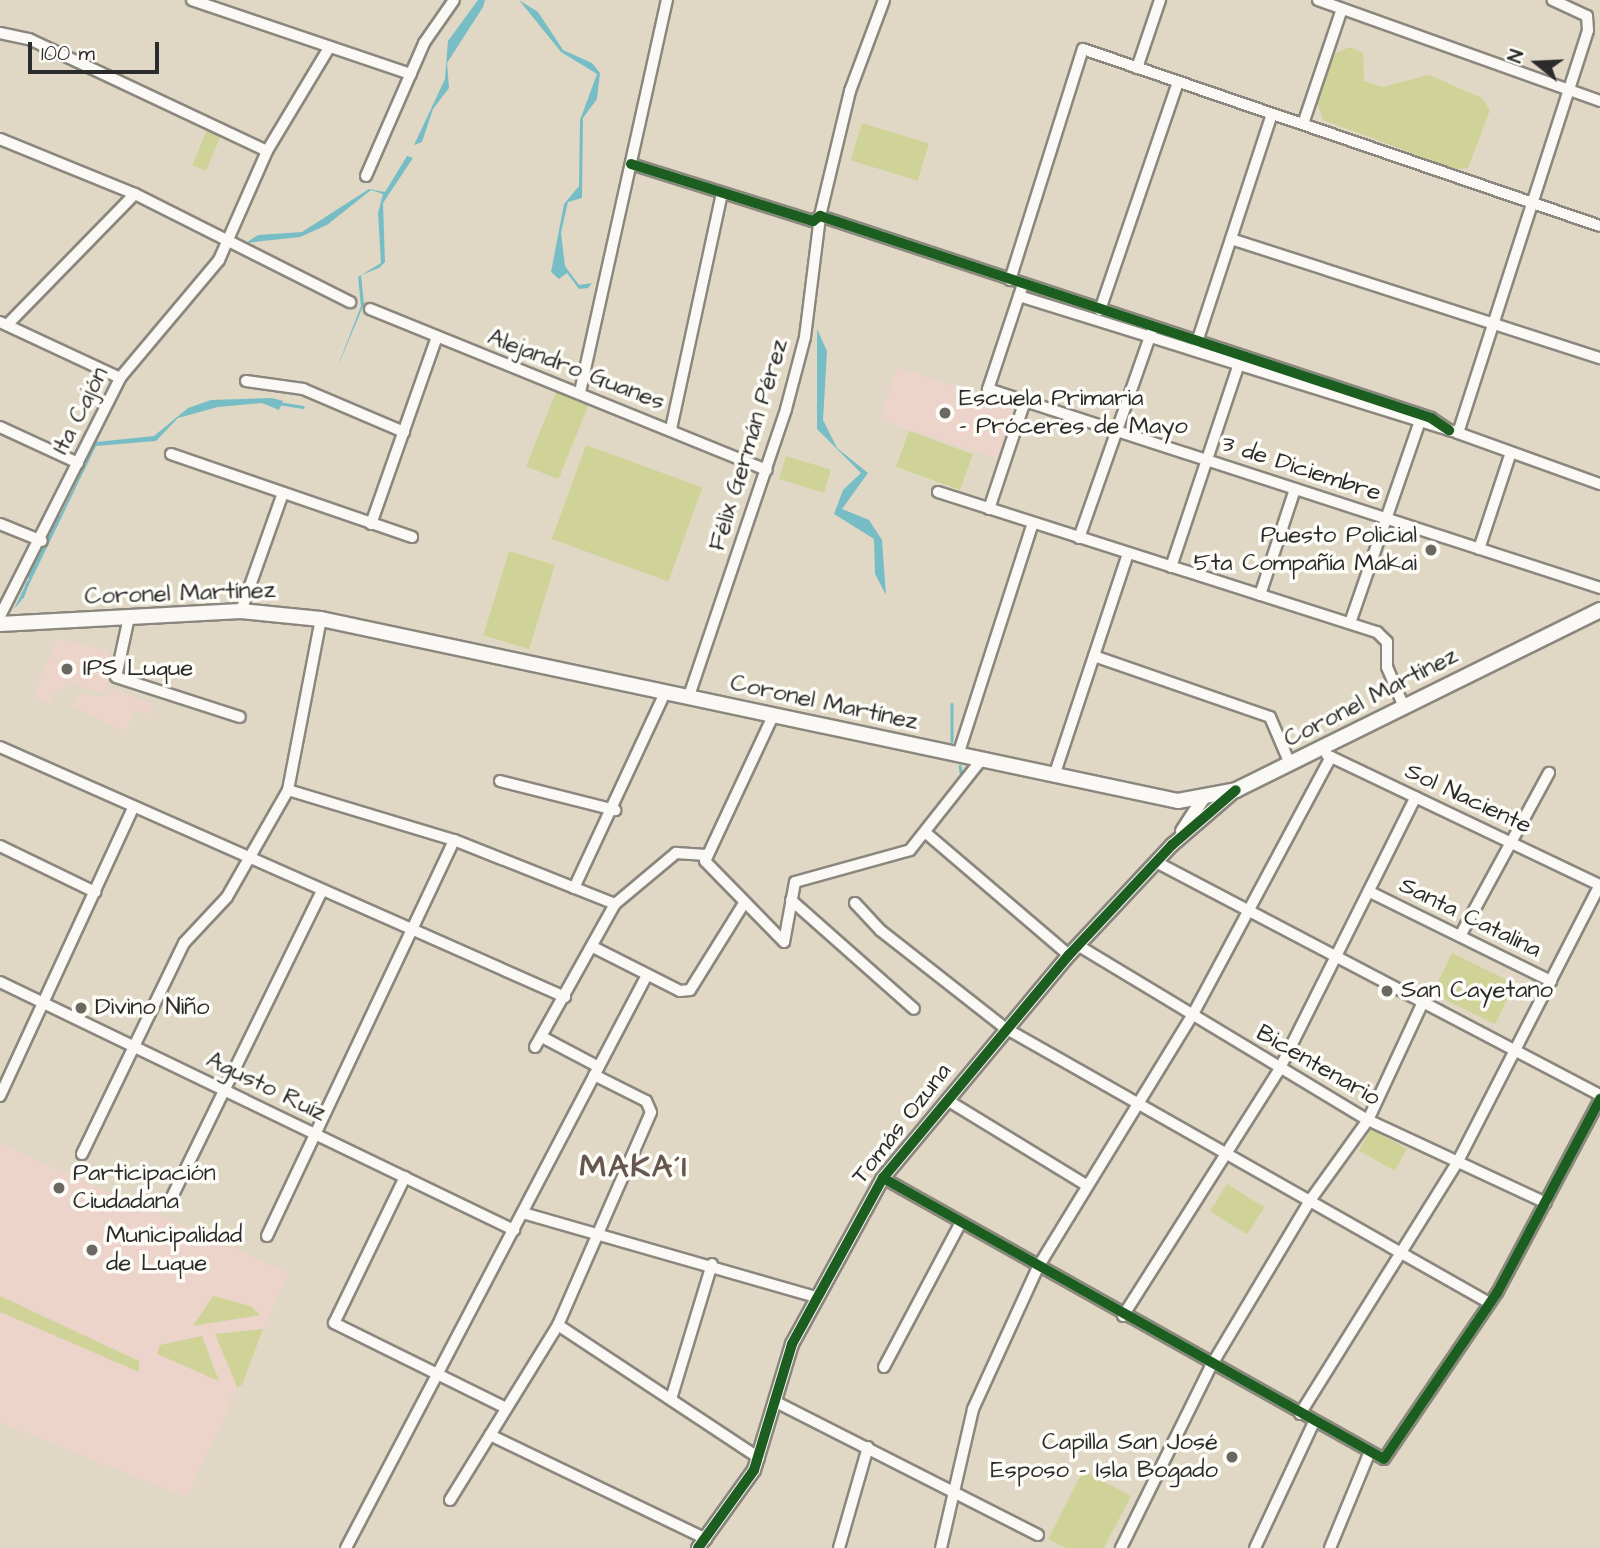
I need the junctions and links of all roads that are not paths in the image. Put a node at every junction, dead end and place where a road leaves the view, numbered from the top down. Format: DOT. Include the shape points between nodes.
graph roads {
  1 [pos="192,0"];
  2 [pos="222,0"];
  3 [pos="454,0"];
  4 [pos="667,0"];
  5 [pos="884,0"];
  6 [pos="1160,0"];
  7 [pos="1318,0"];
  8 [pos="1552,0"];
  9 [pos="1342,9"];
  10 [pos="217,12"];
  11 [pos="0,33"];
  12 [pos="329,48"];
  13 [pos="1138,68"];
  14 [pos="411,74"];
  15 [pos="1178,82"];
  16 [pos="1569,90"];
  17 [pos="1600,101"];
  18 [pos="1272,114"];
  19 [pos="1303,124"];
  20 [pos="0,139"];
  21 [pos="267,150"];
  22 [pos="631,164"];
  23 [pos="366,176"];
  24 [pos="135,194"];
  25 [pos="722,194"];
  26 [pos="1532,202"];
  27 [pos="820,216"];
  28 [pos="1600,226"];
  29 [pos="1231,239"];
  30 [pos="229,244"];
  31 [pos="1010,280"];
  32 [pos="1023,284"];
  33 [pos="1019,296"];
  34 [pos="350,302"];
  35 [pos="370,309"];
  36 [pos="1100,310"];
  37 [pos="4,324"];
  38 [pos="1493,324"];
  39 [pos="1152,333"];
  40 [pos="436,339"];
  41 [pos="1197,342"];
  42 [pos="1600,358"];
  43 [pos="1240,361"];
  44 [pos="120,378"];
  45 [pos="246,381"];
  46 [pos="580,392"];
  47 [pos="1025,401"];
  48 [pos="1421,420"];
  49 [pos="0,427"];
  50 [pos="671,429"];
  51 [pos="1117,431"];
  52 [pos="1453,431"];
  53 [pos="404,432"];
  54 [pos="171,454"];
  55 [pos="1510,455"];
  56 [pos="1207,460"];
  57 [pos="78,463"];
  58 [pos="767,470"];
  59 [pos="1600,484"];
  60 [pos="1295,489"];
  61 [pos="938,492"];
  62 [pos="283,493"];
  63 [pos="989,509"];
  64 [pos="1386,519"];
  65 [pos="1033,523"];
  66 [pos="0,524"];
  67 [pos="371,524"];
  68 [pos="411,537"];
  69 [pos="1079,538"];
  70 [pos="42,541"];
  71 [pos="1479,549"];
  72 [pos="1128,554"];
  73 [pos="1171,567"];
  74 [pos="1600,588"];
  75 [pos="1260,595"];
  76 [pos="1600,610"];
  77 [pos="241,611"];
  78 [pos="129,617"];
  79 [pos="321,619"];
  80 [pos="4,621"];
  81 [pos="1350,623"];
  82 [pos="1094,656"];
  83 [pos="666,693"];
  84 [pos="689,696"];
  85 [pos="1404,707"];
  86 [pos="773,716"];
  87 [pos="240,717"];
  88 [pos="1,751"];
  89 [pos="1317,751"];
  90 [pos="958,755"];
  91 [pos="1331,757"];
  92 [pos="981,760"];
  93 [pos="1290,764"];
  94 [pos="1549,773"];
  95 [pos="1054,776"];
  96 [pos="500,781"];
  97 [pos="288,790"];
  98 [pos="1236,790"];
  99 [pos="1416,797"];
  100 [pos="1203,799"];
  101 [pos="134,806"];
  102 [pos="615,810"];
  103 [pos="926,833"];
  104 [pos="454,840"];
  105 [pos="1511,842"];
  106 [pos="1172,845"];
  107 [pos="0,846"];
  108 [pos="706,855"];
  109 [pos="252,858"];
  110 [pos="1156,862"];
  111 [pos="1600,885"];
  112 [pos="574,888"];
  113 [pos="322,891"];
  114 [pos="95,892"];
  115 [pos="1370,892"];
  116 [pos="791,900"];
  117 [pos="855,903"];
  118 [pos="615,904"];
  119 [pos="743,905"];
  120 [pos="1250,911"];
  121 [pos="408,932"];
  122 [pos="1460,936"];
  123 [pos="593,947"];
  124 [pos="1074,951"];
  125 [pos="1340,957"];
  126 [pos="647,975"];
  127 [pos="1551,981"];
  128 [pos="0,982"];
  129 [pos="565,997"];
  130 [pos="43,1002"];
  131 [pos="1423,1002"];
  132 [pos="914,1009"];
  133 [pos="1192,1016"];
  134 [pos="1005,1028"];
  135 [pos="542,1037"];
  136 [pos="134,1047"];
  137 [pos="535,1047"];
  138 [pos="1515,1050"];
  139 [pos="1279,1070"];
  140 [pos="597,1071"];
  141 [pos="224,1090"];
  142 [pos="0,1094"];
  143 [pos="1600,1097"];
  144 [pos="947,1100"];
  145 [pos="1141,1102"];
  146 [pos="1368,1119"];
  147 [pos="314,1133"];
  148 [pos="1226,1150"];
  149 [pos="82,1154"];
  150 [pos="1458,1161"];
  151 [pos="405,1177"];
  152 [pos="883,1178"];
  153 [pos="1086,1185"];
  154 [pos="171,1199"];
  155 [pos="1311,1199"];
  156 [pos="1546,1203"];
  157 [pos="523,1213"];
  158 [pos="961,1223"];
  159 [pos="514,1230"];
  160 [pos="267,1236"];
  161 [pos="596,1236"];
  162 [pos="1402,1251"];
  163 [pos="712,1264"];
  164 [pos="1038,1267"];
  165 [pos="816,1297"];
  166 [pos="1486,1301"];
  167 [pos="1123,1315"];
  168 [pos="558,1325"];
  169 [pos="1211,1366"];
  170 [pos="884,1367"];
  171 [pos="439,1374"];
  172 [pos="671,1399"];
  173 [pos="775,1401"];
  174 [pos="506,1408"];
  175 [pos="1300,1414"];
  176 [pos="1314,1422"];
  177 [pos="490,1435"];
  178 [pos="868,1447"];
  179 [pos="1369,1454"];
  180 [pos="760,1458"];
  181 [pos="950,1490"];
  182 [pos="450,1500"];
  183 [pos="1038,1535"];
  184 [pos="702,1543"];
  185 [pos="346,1548"];
  186 [pos="839,1548"];
  187 [pos="941,1548"];
  188 [pos="1121,1548"];
  189 [pos="1255,1548"];
  190 [pos="1329,1548"];
  1 -- 10 [label="street"];
  2 -- 10 [label="street"];
  3 -- 14 [label="street" via="429,33"];
  4 -- 22 [label="street"];
  5 -- 27 [label="street, Félix Germán Pérez" via="850,92"];
  6 -- 13 [label="street"];
  7 -- 9 [label="street"];
  8 -- 16 [label="street" via="1589,22"];
  9 -- 16 [label="street"];
  9 -- 19 [label="street"];
  10 -- 12 [label="street"];
  11 -- 21 [label="street" via="29,39"];
  12 -- 14 [label="street"];
  12 -- 21 [label="street, Ita Cajón"];
  13 -- 15 [label="street"];
  13 -- 31 [label="street" via="1083,49"];
  14 -- 23 [label="street"];
  15 -- 18 [label="street"];
  15 -- 36 [label="street"];
  16 -- 17 [label="street"];
  16 -- 26 [label="street"];
  18 -- 19 [label="street"];
  18 -- 29 [label="street"];
  19 -- 26 [label="street"];
  20 -- 24 [label="street"];
  21 -- 30 [label="street, Ita Cajón"];
  22 -- 25 [label="street"];
  22 -- 46 [label="street"];
  24 -- 30 [label="street"];
  24 -- 37 [label="street"];
  25 -- 27 [label="street" via="813,221"];
  25 -- 50 [label="street"];
  26 -- 28 [label="street"];
  26 -- 38 [label="street"];
  27 -- 31 [label="street"];
  27 -- 58 [label="street, Félix Germán Pérez" via="805,337"];
  29 -- 38 [label="street"];
  29 -- 41 [label="street"];
  30 -- 34 [label="street"];
  30 -- 44 [label="street, Ita Cajón"];
  31 -- 32 [label="street"];
  32 -- 33 [label="street"];
  32 -- 36 [label="street"];
  33 -- 39 [label="street"];
  33 -- 47 [label="street, 3 de Diciembre" via="988,389"];
  35 -- 40 [label="street, Alejandro Guanes"];
  36 -- 39 [label="street"];
  37 -- 44 [label="street"];
  38 -- 42 [label="street"];
  38 -- 52 [label="street"];
  39 -- 41 [label="street"];
  39 -- 43 [label="street"];
  39 -- 51 [label="street"];
  40 -- 46 [label="street, Alejandro Guanes"];
  40 -- 53 [label="street"];
  41 -- 43 [label="street"];
  43 -- 48 [label="street"];
  43 -- 56 [label="street"];
  44 -- 57 [label="street, Ita Cajón"];
  45 -- 53 [label="street" via="303,389"];
  46 -- 50 [label="street, Alejandro Guanes"];
  47 -- 51 [label="street, 3 de Diciembre"];
  47 -- 63 [label="street"];
  48 -- 52 [label="street"];
  48 -- 64 [label="street"];
  49 -- 57 [label="street"];
  50 -- 58 [label="street, Alejandro Guanes"];
  51 -- 56 [label="street, 3 de Diciembre"];
  51 -- 69 [label="street"];
  52 -- 55 [label="street"];
  53 -- 67 [label="street"];
  54 -- 62 [label="street"];
  55 -- 59 [label="street"];
  55 -- 71 [label="street"];
  56 -- 60 [label="street, 3 de Diciembre"];
  56 -- 73 [label="street"];
  57 -- 70 [label="street, Ita Cajón"];
  58 -- 84 [label="street, Félix Germán Pérez"];
  60 -- 64 [label="street, 3 de Diciembre"];
  60 -- 75 [label="street"];
  61 -- 63 [label="street"];
  62 -- 67 [label="street"];
  62 -- 77 [label="street"];
  63 -- 65 [label="street"];
  64 -- 71 [label="street, 3 de Diciembre"];
  64 -- 81 [label="street"];
  65 -- 69 [label="street"];
  65 -- 90 [label="street"];
  66 -- 70 [label="street"];
  67 -- 68 [label="street"];
  69 -- 72 [label="street"];
  70 -- 80 [label="street, Ita Cajón"];
  71 -- 74 [label="street, 3 de Diciembre"];
  72 -- 73 [label="street"];
  72 -- 82 [label="street"];
  73 -- 75 [label="street"];
  75 -- 81 [label="street"];
  76 -- 85 [label="main road, Coronel Martínez"];
  77 -- 78 [label="main road, Coronel Martínez"];
  77 -- 79 [label="main road, Coronel Martínez"];
  78 -- 80 [label="main road, Coronel Martínez"];
  78 -- 87 [label="street" via="116,677"];
  79 -- 83 [label="main road, Coronel Martínez"];
  79 -- 97 [label="street"];
  81 -- 85 [label="street" via="1386,640 1387,667"];
  82 -- 93 [label="street" via="1270,717"];
  82 -- 95 [label="street"];
  83 -- 84 [label="main road, Coronel Martínez"];
  83 -- 102 [label="street"];
  84 -- 86 [label="main road, Coronel Martínez"];
  85 -- 89 [label="main road, Coronel Martínez"];
  86 -- 90 [label="main road, Coronel Martínez"];
  86 -- 108 [label="street"];
  88 -- 101 [label="street"];
  89 -- 91 [label="street, Sol Naciente"];
  89 -- 93 [label="main road, Coronel Martínez"];
  90 -- 92 [label="main road, Coronel Martínez"];
  91 -- 99 [label="street, Sol Naciente"];
  91 -- 120 [label="street"];
  92 -- 95 [label="main road, Coronel Martínez"];
  92 -- 103 [label="street"];
  93 -- 98 [label="main road, Coronel Martínez"];
  94 -- 105 [label="street"];
  95 -- 100 [label="main road, Coronel Martínez" via="1144,796"];
  96 -- 102 [label="street"];
  97 -- 104 [label="street"];
  97 -- 109 [label="street"];
  98 -- 100 [label="main road, Coronel Martínez"];
  98 -- 106 [label="street, Tomás Ozuna"];
  99 -- 105 [label="street, Sol Naciente"];
  99 -- 115 [label="street"];
  100 -- 106 [label="street, Tomás Ozuna"];
  101 -- 109 [label="street"];
  101 -- 114 [label="street"];
  102 -- 112 [label="street"];
  103 -- 116 [label="street" via="910,850 798,880"];
  103 -- 124 [label="street, Bicentenario"];
  104 -- 112 [label="street"];
  104 -- 121 [label="street"];
  105 -- 111 [label="street, Sol Naciente"];
  105 -- 122 [label="street"];
  106 -- 110 [label="street, Tomás Ozuna"];
  107 -- 114 [label="street"];
  108 -- 118 [label="street" via="676,853"];
  108 -- 119 [label="street"];
  109 -- 113 [label="street"];
  109 -- 136 [label="street" via="184,943"];
  110 -- 120 [label="street"];
  110 -- 124 [label="street, Tomás Ozuna"];
  111 -- 127 [label="street"];
  112 -- 118 [label="street"];
  113 -- 121 [label="street"];
  113 -- 141 [label="street"];
  114 -- 130 [label="street"];
  115 -- 122 [label="street, Santa Catalina"];
  115 -- 125 [label="street"];
  116 -- 119 [label="street" via="784,942"];
  116 -- 132 [label="street"];
  117 -- 134 [label="street" via="880,930"];
  118 -- 123 [label="street"];
  119 -- 126 [label="street" via="690,990"];
  120 -- 125 [label="street"];
  120 -- 133 [label="street"];
  121 -- 129 [label="street"];
  121 -- 147 [label="street"];
  122 -- 127 [label="street, Santa Catalina"];
  123 -- 126 [label="street"];
  123 -- 129 [label="street"];
  124 -- 133 [label="street, Bicentenario"];
  124 -- 134 [label="street, Tomás Ozuna"];
  125 -- 131 [label="street"];
  125 -- 139 [label="street"];
  126 -- 140 [label="street"];
  127 -- 138 [label="street"];
  128 -- 130 [label="street, Agusto Ruíz"];
  129 -- 135 [label="street"];
  130 -- 136 [label="street, Agusto Ruíz"];
  130 -- 142 [label="street"];
  131 -- 138 [label="street"];
  131 -- 146 [label="street"];
  133 -- 139 [label="street, Bicentenario"];
  133 -- 145 [label="street"];
  134 -- 144 [label="street, Tomás Ozuna"];
  134 -- 145 [label="street"];
  135 -- 137 [label="street"];
  135 -- 140 [label="street"];
  136 -- 141 [label="street, Agusto Ruíz"];
  136 -- 149 [label="street"];
  138 -- 143 [label="street"];
  138 -- 150 [label="street"];
  139 -- 146 [label="street, Bicentenario"];
  139 -- 148 [label="street"];
  140 -- 157 [label="street"];
  140 -- 161 [label="street" via="646,1101 652,1111"];
  141 -- 147 [label="street, Agusto Ruíz"];
  141 -- 154 [label="street"];
  143 -- 156 [label="street"];
  144 -- 152 [label="street, Tomás Ozuna"];
  144 -- 153 [label="street"];
  145 -- 148 [label="street"];
  145 -- 153 [label="street"];
  146 -- 150 [label="street, Bicentenario"];
  146 -- 155 [label="street"];
  147 -- 151 [label="street, Agusto Ruíz"];
  147 -- 160 [label="street"];
  148 -- 155 [label="street"];
  148 -- 167 [label="street"];
  150 -- 156 [label="street, Bicentenario"];
  150 -- 162 [label="street"];
  151 -- 159 [label="street, Agusto Ruíz"];
  151 -- 171 [label="street" via="334,1323"];
  152 -- 158 [label="street"];
  152 -- 165 [label="street, Tomás Ozuna"];
  153 -- 164 [label="street"];
  155 -- 162 [label="street"];
  155 -- 169 [label="street"];
  156 -- 166 [label="street" via="1497,1293"];
  157 -- 159 [label="street"];
  157 -- 161 [label="street"];
  158 -- 164 [label="street"];
  158 -- 170 [label="street"];
  159 -- 171 [label="street"];
  161 -- 163 [label="street"];
  161 -- 168 [label="street"];
  162 -- 166 [label="street"];
  162 -- 175 [label="street"];
  163 -- 165 [label="street"];
  163 -- 172 [label="street"];
  164 -- 167 [label="street"];
  164 -- 181 [label="street" via="973,1409"];
  165 -- 173 [label="street, Tomás Ozuna"];
  166 -- 179 [label="street" via="1391,1455"];
  167 -- 169 [label="street"];
  168 -- 172 [label="street"];
  168 -- 174 [label="street"];
  169 -- 175 [label="street"];
  169 -- 188 [label="street"];
  171 -- 174 [label="street"];
  171 -- 185 [label="street"];
  172 -- 180 [label="street"];
  173 -- 178 [label="street"];
  173 -- 180 [label="street, Tomás Ozuna"];
  174 -- 177 [label="street"];
  175 -- 176 [label="street"];
  176 -- 179 [label="street"];
  176 -- 189 [label="street"];
  177 -- 182 [label="street"];
  177 -- 184 [label="street"];
  178 -- 181 [label="street"];
  178 -- 186 [label="street"];
  179 -- 190 [label="street"];
  180 -- 184 [label="street, Tomás Ozuna"];
  181 -- 183 [label="street"];
  181 -- 187 [label="street"];
}
